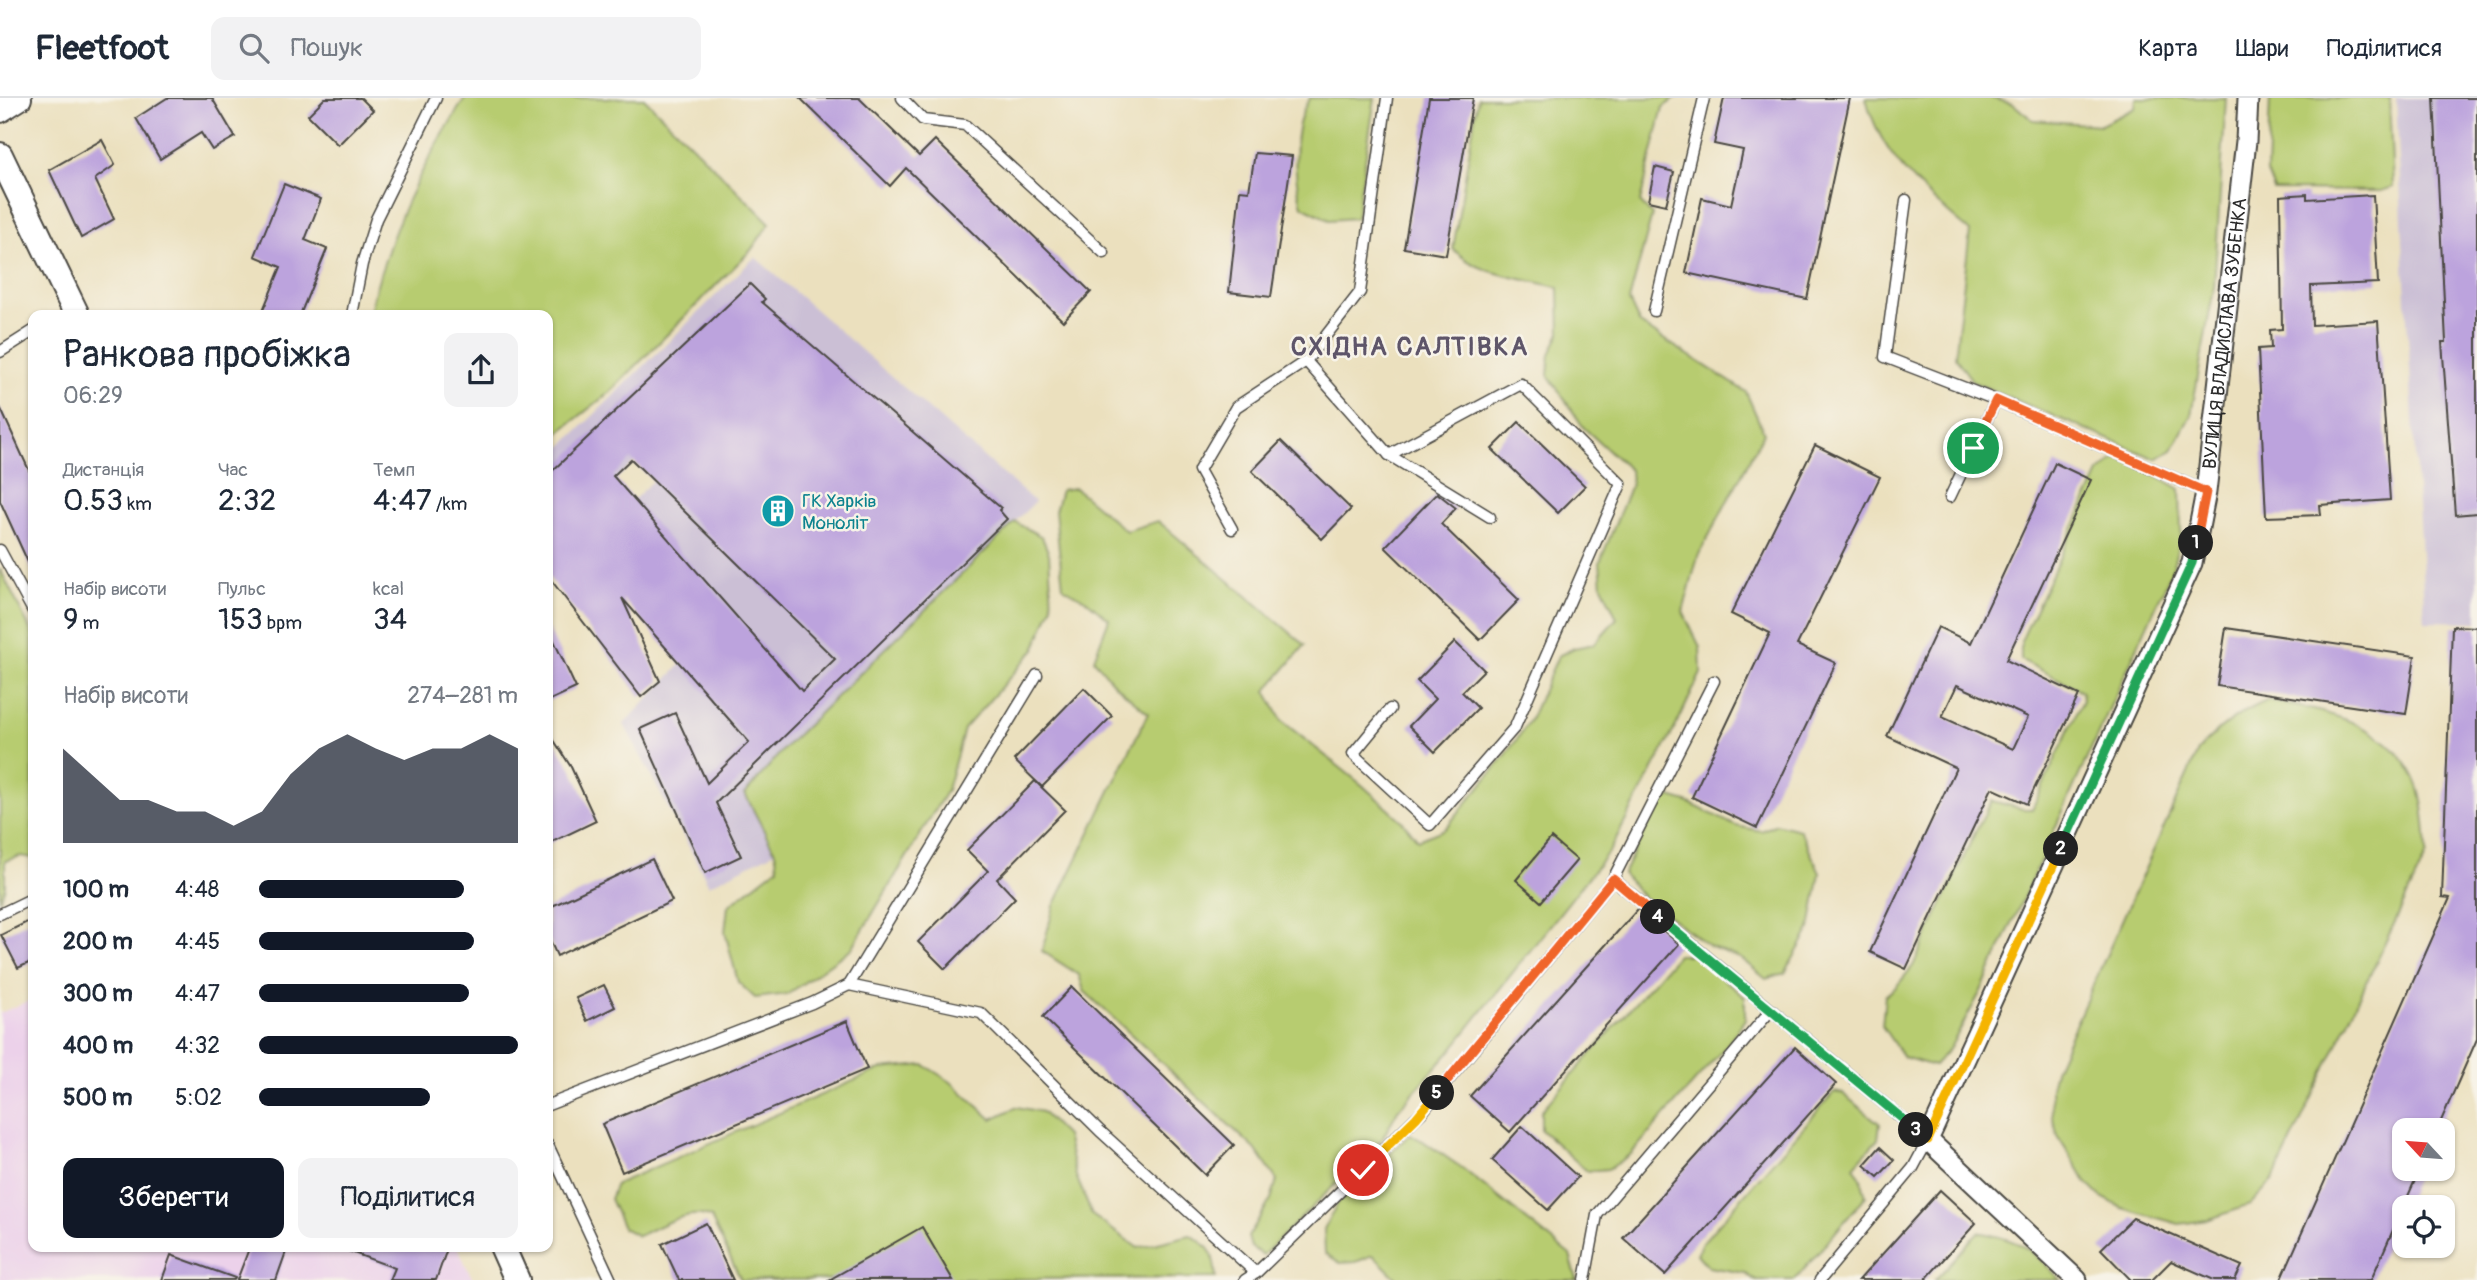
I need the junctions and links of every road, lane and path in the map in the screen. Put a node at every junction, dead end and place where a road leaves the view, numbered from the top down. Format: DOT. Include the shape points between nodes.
graph roads {
  1 [pos="19,98"];
  2 [pos="436,98"];
  3 [pos="902,98"];
  4 [pos="1387,98"];
  5 [pos="1704,98"];
  6 [pos="2248,98"];
  7 [pos="0,110"];
  8 [pos="0,155"];
  9 [pos="1906,200"];
  10 [pos="1104,253"];
  11 [pos="72,310"];
  12 [pos="353,310"];
  13 [pos="1654,311"];
  14 [pos="28,334"];
  15 [pos="0,352"];
  16 [pos="1306,361"];
  17 [pos="1996,400"];
  18 [pos="1389,455"];
  19 [pos="2206,492"];
  20 [pos="1950,496"];
  21 [pos="1490,517"];
  22 [pos="1232,529"];
  23 [pos="0,550"];
  24 [pos="28,602"];
  25 [pos="1037,675"];
  26 [pos="1714,681"];
  27 [pos="1390,709"];
  28 [pos="1613,879"];
  29 [pos="28,900"];
  30 [pos="0,914"];
  31 [pos="849,985"];
  32 [pos="1771,1010"];
  33 [pos="553,1103"];
  34 [pos="1928,1140"];
  35 [pos="553,1156"];
  36 [pos="505,1252"];
  37 [pos="1256,1273"];
  38 [pos="517,1280"];
  39 [pos="611,1280"];
  40 [pos="1245,1280"];
  41 [pos="1585,1280"];
  42 [pos="1820,1280"];
  43 [pos="2077,1280"];
  1 -- 7 [label="street"];
  2 -- 12 [label="lane" via="376,219"];
  3 -- 10 [label="lane" via="923,120 965,125"];
  4 -- 16 [label="lane" via="1360,292"];
  5 -- 13 [label="lane"];
  6 -- 19 [label="street, ВУЛИЦЯ ВЛАДИСЛАВА ЗУБЕНКА"];
  8 -- 11 [label="street"];
  9 -- 17 [label="lane" via="1885,357"];
  14 -- 15 [label="lane"];
  16 -- 18 [label="lane"];
  16 -- 22 [label="lane" via="1236,407 1199,470"];
  17 -- 19 [label="lane"];
  17 -- 20 [label="lane"];
  18 -- 21 [label="lane"];
  18 -- 27 [label="lane" via="1521,384 1621,484 1515,727 1430,825 1353,754"];
  19 -- 34 [label="street, ВУЛИЦЯ ВЛАДИСЛАВА ЗУБЕНКА" via="2192,563"];
  23 -- 24 [label="lane"];
  25 -- 31 [label="lane"];
  26 -- 28 [label="lane"];
  28 -- 32 [label="lane"];
  28 -- 37 [label="lane" via="1424,1110"];
  29 -- 30 [label="lane"];
  31 -- 33 [label="lane"];
  31 -- 37 [label="lane" via="981,1013 1100,1131"];
  32 -- 34 [label="lane"];
  32 -- 41 [label="lane" via="1597,1215"];
  34 -- 42 [label="lane" via="1913,1168"];
  34 -- 43 [label="street"];
  35 -- 39 [label="lane"];
  36 -- 38 [label="street"];
  37 -- 40 [label="lane"];
}
